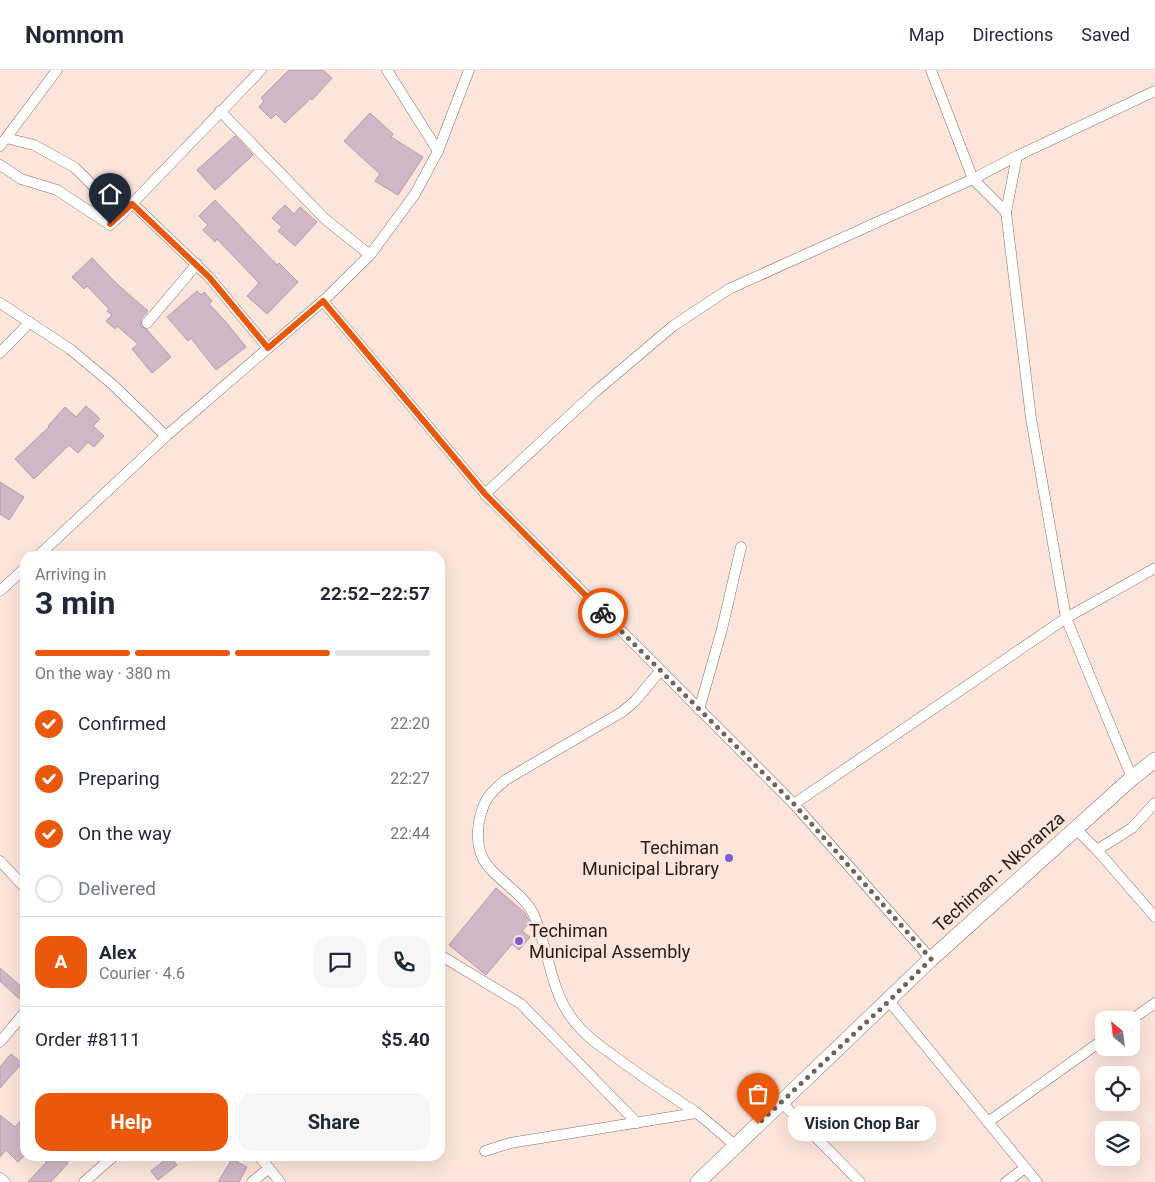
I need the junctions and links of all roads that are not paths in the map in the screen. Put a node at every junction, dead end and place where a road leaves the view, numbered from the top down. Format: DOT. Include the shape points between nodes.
graph roads {
  1 [pos="57,70"];
  2 [pos="261,70"];
  3 [pos="387,70"];
  4 [pos="469,70"];
  5 [pos="931,70"];
  6 [pos="1155,91"];
  7 [pos="220,111"];
  8 [pos="3,142"];
  9 [pos="438,151"];
  10 [pos="1017,156"];
  11 [pos="0,165"];
  12 [pos="973,179"];
  13 [pos="132,204"];
  14 [pos="1006,212"];
  15 [pos="122,214"];
  16 [pos="370,255"];
  17 [pos="197,264"];
  18 [pos="323,301"];
  19 [pos="0,303"];
  20 [pos="30,322"];
  21 [pos="148,324"];
  22 [pos="268,348"];
  23 [pos="0,353"];
  24 [pos="166,436"];
  25 [pos="485,494"];
  26 [pos="741,547"];
  27 [pos="43,551"];
  28 [pos="1155,568"];
  29 [pos="20,573"];
  30 [pos="0,591"];
  31 [pos="1066,618"];
  32 [pos="660,671"];
  33 [pos="699,710"];
  34 [pos="1155,760"];
  35 [pos="1132,778"];
  36 [pos="1155,803"];
  37 [pos="794,804"];
  38 [pos="1076,829"];
  39 [pos="1097,850"];
  40 [pos="0,861"];
  41 [pos="20,883"];
  42 [pos="1155,917"];
  43 [pos="445,958"];
  44 [pos="931,959"];
  45 [pos="889,1001"];
  46 [pos="1155,1003"];
  47 [pos="1140,1014"];
  48 [pos="20,1018"];
  49 [pos="0,1042"];
  50 [pos="1095,1046"];
  51 [pos="781,1102"];
  52 [pos="696,1113"];
  53 [pos="988,1122"];
  54 [pos="637,1123"];
  55 [pos="735,1146"];
  56 [pos="485,1151"];
  57 [pos="108,1161"];
  58 [pos="263,1161"];
  59 [pos="269,1168"];
  60 [pos="1025,1168"];
  61 [pos="0,1178"];
  62 [pos="5,1182"];
  63 [pos="84,1182"];
  64 [pos="252,1182"];
  65 [pos="280,1182"];
  66 [pos="698,1182"];
  67 [pos="860,1182"];
  68 [pos="1006,1182"];
  69 [pos="1037,1182"];
  1 -- 8 [label="street"];
  2 -- 7 [label="street"];
  3 -- 9 [label="street"];
  4 -- 9 [label="street"];
  5 -- 12 [label="street"];
  6 -- 10 [label="street"];
  7 -- 13 [label="street"];
  7 -- 16 [label="street" via="325,219"];
  8 -- 15 [label="street" via="34,145 74,167"];
  9 -- 16 [label="street" via="415,194"];
  10 -- 12 [label="street"];
  10 -- 14 [label="street"];
  11 -- 15 [label="street" via="21,179 58,190 110,224"];
  12 -- 14 [label="street"];
  12 -- 25 [label="street" via="729,288 673,326"];
  13 -- 15 [label="street"];
  13 -- 17 [label="street"];
  14 -- 31 [label="street" via="1031,418"];
  16 -- 18 [label="street"];
  17 -- 21 [label="street"];
  17 -- 22 [label="street"];
  18 -- 22 [label="street"];
  18 -- 25 [label="street"];
  19 -- 20 [label="street"];
  20 -- 23 [label="street"];
  20 -- 24 [label="street" via="70,349 112,384"];
  22 -- 24 [label="street"];
  24 -- 27 [label="street"];
  25 -- 32 [label="street"];
  26 -- 33 [label="street"];
  28 -- 31 [label="street"];
  29 -- 30 [label="street"];
  31 -- 35 [label="street"];
  31 -- 37 [label="street"];
  32 -- 33 [label="street"];
  32 -- 52 [label="street" via="622,712 493,790 480,814 478,847 490,869 529,907 537,921 556,988 570,1016 584,1034"];
  33 -- 37 [label="street"];
  34 -- 35 [label="main road, Techiman - Nkoranza"];
  35 -- 38 [label="main road, Techiman - Nkoranza"];
  36 -- 39 [label="street" via="1132,828"];
  37 -- 44 [label="street"];
  38 -- 39 [label="street"];
  38 -- 44 [label="main road, Techiman - Nkoranza"];
  39 -- 42 [label="street"];
  40 -- 41 [label="street"];
  43 -- 54 [label="street" via="521,1004"];
  44 -- 45 [label="main road, Techiman - Nkoranza"];
  45 -- 51 [label="main road, Techiman - Nkoranza"];
  45 -- 53 [label="street"];
  46 -- 47 [label="street"];
  48 -- 49 [label="street"];
  50 -- 53 [label="street"];
  51 -- 55 [label="main road, Techiman - Nkoranza"];
  51 -- 67 [label="street"];
  52 -- 54 [label="street"];
  52 -- 55 [label="street"];
  53 -- 60 [label="street"];
  54 -- 56 [label="street" via="510,1143"];
  55 -- 66 [label="main road, Techiman - Nkoranza"];
  57 -- 63 [label="street"];
  58 -- 59 [label="street"];
  59 -- 64 [label="street"];
  59 -- 65 [label="street"];
  60 -- 68 [label="street"];
  60 -- 69 [label="street"];
  61 -- 62 [label="street"];
}
